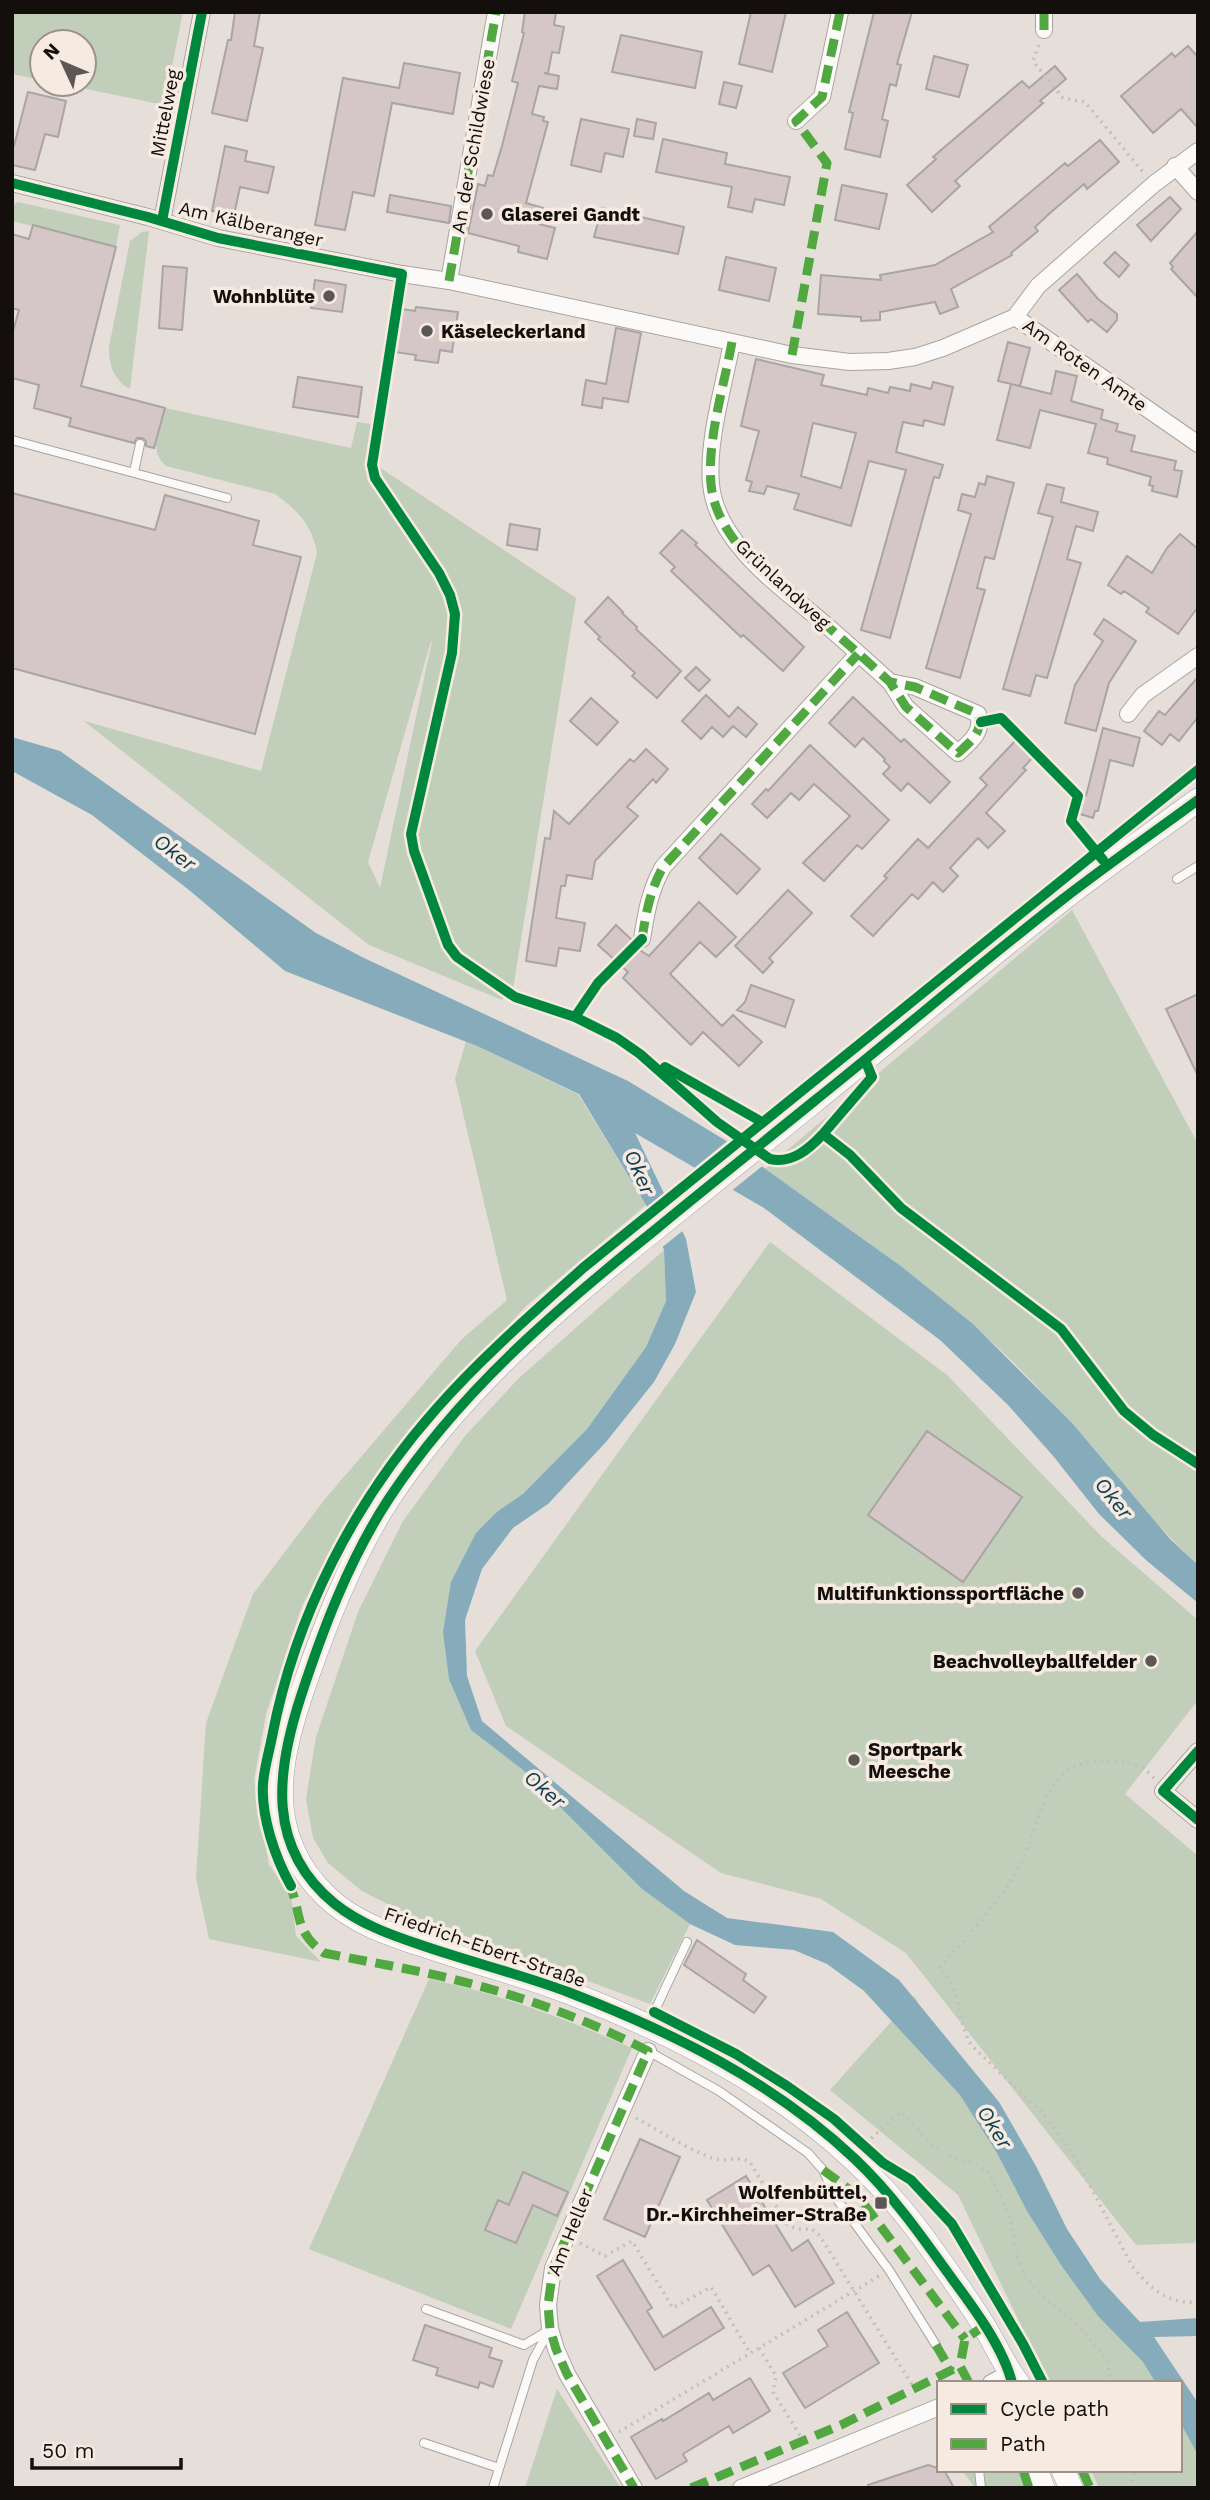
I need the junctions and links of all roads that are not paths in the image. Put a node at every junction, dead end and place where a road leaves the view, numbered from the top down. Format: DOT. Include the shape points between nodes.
graph roads {
  1 [pos="202,12"];
  2 [pos="496,12"];
  3 [pos="841,12"];
  4 [pos="1044,12"];
  5 [pos="1044,30"];
  6 [pos="796,121"];
  7 [pos="1198,150"];
  8 [pos="1175,166"];
  9 [pos="12,183"];
  10 [pos="1198,192"];
  11 [pos="162,221"];
  12 [pos="449,281"];
  13 [pos="1015,317"];
  14 [pos="732,342"];
  15 [pos="13,443"];
  16 [pos="140,444"];
  17 [pos="1198,444"];
  18 [pos="134,472"];
  19 [pos="227,498"];
  20 [pos="858,654"];
  21 [pos="1198,656"];
  22 [pos="890,682"];
  23 [pos="1128,714"];
  24 [pos="1198,800"];
  25 [pos="1198,866"];
  26 [pos="1177,878"];
  27 [pos="642,939"];
  28 [pos="1198,1751"];
  29 [pos="1198,1820"];
  30 [pos="687,1942"];
  31 [pos="648,2026"];
  32 [pos="648,2051"];
  33 [pos="426,2309"];
  34 [pos="550,2329"];
  35 [pos="936,2345"];
  36 [pos="1008,2380"];
  37 [pos="937,2408"];
  38 [pos="424,2443"];
  39 [pos="499,2468"];
  40 [pos="1064,2472"];
  41 [pos="764,2484"];
  42 [pos="493,2488"];
  43 [pos="634,2488"];
  44 [pos="741,2488"];
  45 [pos="1071,2488"];
  1 -- 11 [label="street, Mittelweg"];
  2 -- 12 [label="street, An der Schildwiese"];
  3 -- 6 [label="street" via="822,97"];
  4 -- 5 [label="street"];
  7 -- 8 [label="street, Am Roten Amte"];
  8 -- 10 [label="street"];
  8 -- 13 [label="street, Am Roten Amte" via="1038,286"];
  9 -- 11 [label="street, Am Kälberanger"];
  11 -- 12 [label="street, Am Kälberanger" via="218,238"];
  12 -- 14 [label="street, Am Kälberanger"];
  13 -- 14 [label="street, Am Kälberanger" via="943,348 888,361 792,355"];
  13 -- 17 [label="street, Am Roten Amte"];
  14 -- 20 [label="street, Grünlandweg" via="710,456 714,504 741,549"];
  15 -- 18 [label="lane"];
  16 -- 18 [label="lane"];
  18 -- 19 [label="lane"];
  20 -- 22 [label="street, Grünlandweg"];
  20 -- 27 [label="street" via="663,867 647,905"];
  21 -- 23 [label="street" via="1143,695"];
  22 -- 22 [label="street, Grünlandweg" via="915,687 978,714 977,735 958,753 906,707"];
  24 -- 31 [label="main road, Friedrich-Ebert-Straße" via="1058,904 593,1279 502,1361 424,1449 376,1520 335,1605 298,1706 281,1773 286,1830 306,1873 321,1892 353,1917 404,1939 569,1993"];
  25 -- 26 [label="lane"];
  28 -- 29 [label="street" via="1163,1791"];
  30 -- 31 [label="lane"];
  31 -- 36 [label="main road, Friedrich-Ebert-Straße" via="761,2085 858,2162 917,2230 958,2287 984,2325"];
  32 -- 34 [label="street, Am Heller" via="553,2268"];
  32 -- 35 [label="lane" via="719,2091 808,2153 824,2170 836,2198 890,2270"];
  33 -- 34 [label="lane" via="524,2345"];
  34 -- 39 [label="lane" via="533,2360"];
  34 -- 43 [label="street, Am Heller" via="566,2374"];
  37 -- 41 [label="street"];
  38 -- 39 [label="lane"];
  39 -- 42 [label="lane"];
  40 -- 45 [label="main road"];
  41 -- 44 [label="street"];
}
